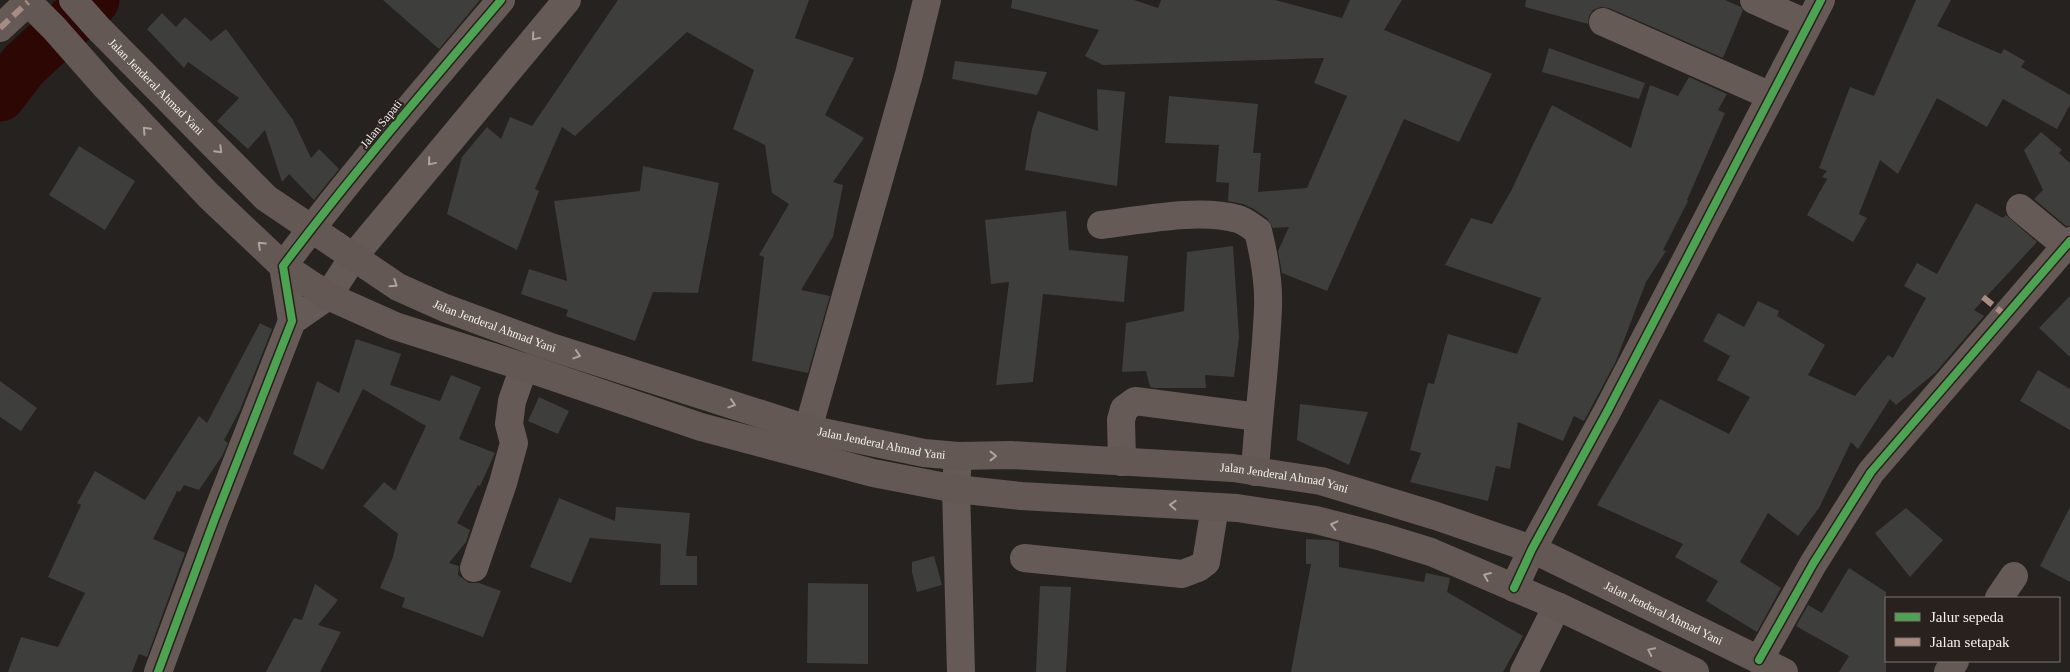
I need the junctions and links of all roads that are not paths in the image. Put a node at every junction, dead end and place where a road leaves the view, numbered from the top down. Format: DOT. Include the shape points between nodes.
graph roads {
  1 [pos="501,0"];
  2 [pos="566,0"];
  3 [pos="927,0"];
  4 [pos="1754,0"];
  5 [pos="1821,0"];
  6 [pos="27,1"];
  7 [pos="76,3"];
  8 [pos="1603,22"];
  9 [pos="1808,24"];
  10 [pos="0,28"];
  11 [pos="1771,96"];
  12 [pos="2020,208"];
  13 [pos="1101,225"];
  14 [pos="312,227"];
  15 [pos="2068,243"];
  16 [pos="354,256"];
  17 [pos="283,266"];
  18 [pos="328,296"];
  19 [pos="292,322"];
  20 [pos="524,366"];
  21 [pos="1258,417"];
  22 [pos="808,429"];
  23 [pos="958,456"];
  24 [pos="1122,462"];
  25 [pos="1255,472"];
  26 [pos="956,489"];
  27 [pos="1215,507"];
  28 [pos="1532,549"];
  29 [pos="1024,558"];
  30 [pos="474,568"];
  31 [pos="2014,576"];
  32 [pos="1514,588"];
  33 [pos="2000,597"];
  34 [pos="1557,606"];
  35 [pos="1759,660"];
  36 [pos="160,671"];
  37 [pos="961,672"];
  38 [pos="1524,672"];
  39 [pos="1695,672"];
  40 [pos="1784,672"];
  1 -- 14 [label="street, Jalan Sapati"];
  2 -- 16 [label="street, one-way"];
  3 -- 22 [label="street"];
  4 -- 9 [label="street"];
  5 -- 9 [label="street"];
  6 -- 10 [label="street"];
  17 -- 6 [label="highway, Jalan Jenderal Ahmad Yani, one-way" via="209,196"];
  7 -- 14 [label="highway, Jalan Jenderal Ahmad Yani, one-way" via="266,198"];
  8 -- 11 [label="street"];
  9 -- 11 [label="street"];
  11 -- 28 [label="street"];
  12 -- 15 [label="street"];
  13 -- 21 [label="street" via="1207,215 1239,220 1258,231 1264,253 1268,306"];
  14 -- 16 [label="highway, Jalan Jenderal Ahmad Yani"];
  14 -- 17 [label="street, Jalan Sapati"];
  15 -- 35 [label="street" via="1871,472 1813,564"];
  16 -- 18 [label="street"];
  16 -- 22 [label="highway, Jalan Jenderal Ahmad Yani, one-way" via="398,287 445,308 548,346"];
  17 -- 18 [label="highway, Jalan Jenderal Ahmad Yani"];
  17 -- 19 [label="street"];
  18 -- 19 [label="street"];
  18 -- 20 [label="highway, Jalan Jenderal Ahmad Yani" via="395,326"];
  19 -- 36 [label="street" via="215,518"];
  20 -- 26 [label="highway, Jalan Jenderal Ahmad Yani" via="700,427 873,473"];
  20 -- 30 [label="street" via="512,401 509,424 514,443"];
  21 -- 24 [label="street" via="1135,401 1124,409 1120,420"];
  21 -- 25 [label="street"];
  22 -- 23 [label="highway, Jalan Jenderal Ahmad Yani" via="924,453"];
  23 -- 24 [label="highway, Jalan Jenderal Ahmad Yani, one-way"];
  23 -- 26 [label="street"];
  24 -- 25 [label="highway, Jalan Jenderal Ahmad Yani"];
  25 -- 28 [label="highway, Jalan Jenderal Ahmad Yani" via="1321,481"];
  27 -- 26 [label="highway, Jalan Jenderal Ahmad Yani, one-way"];
  26 -- 37 [label="street"];
  27 -- 29 [label="street" via="1206,562 1182,574"];
  32 -- 27 [label="highway, Jalan Jenderal Ahmad Yani, one-way" via="1431,552 1382,537 1316,520"];
  28 -- 32 [label="street"];
  28 -- 35 [label="highway, Jalan Jenderal Ahmad Yani"];
  31 -- 33 [label="street"];
  32 -- 34 [label="highway, Jalan Jenderal Ahmad Yani"];
  34 -- 38 [label="street"];
  39 -- 34 [label="highway, Jalan Jenderal Ahmad Yani, one-way"];
  35 -- 40 [label="highway, Jalan Jenderal Ahmad Yani"];
}
